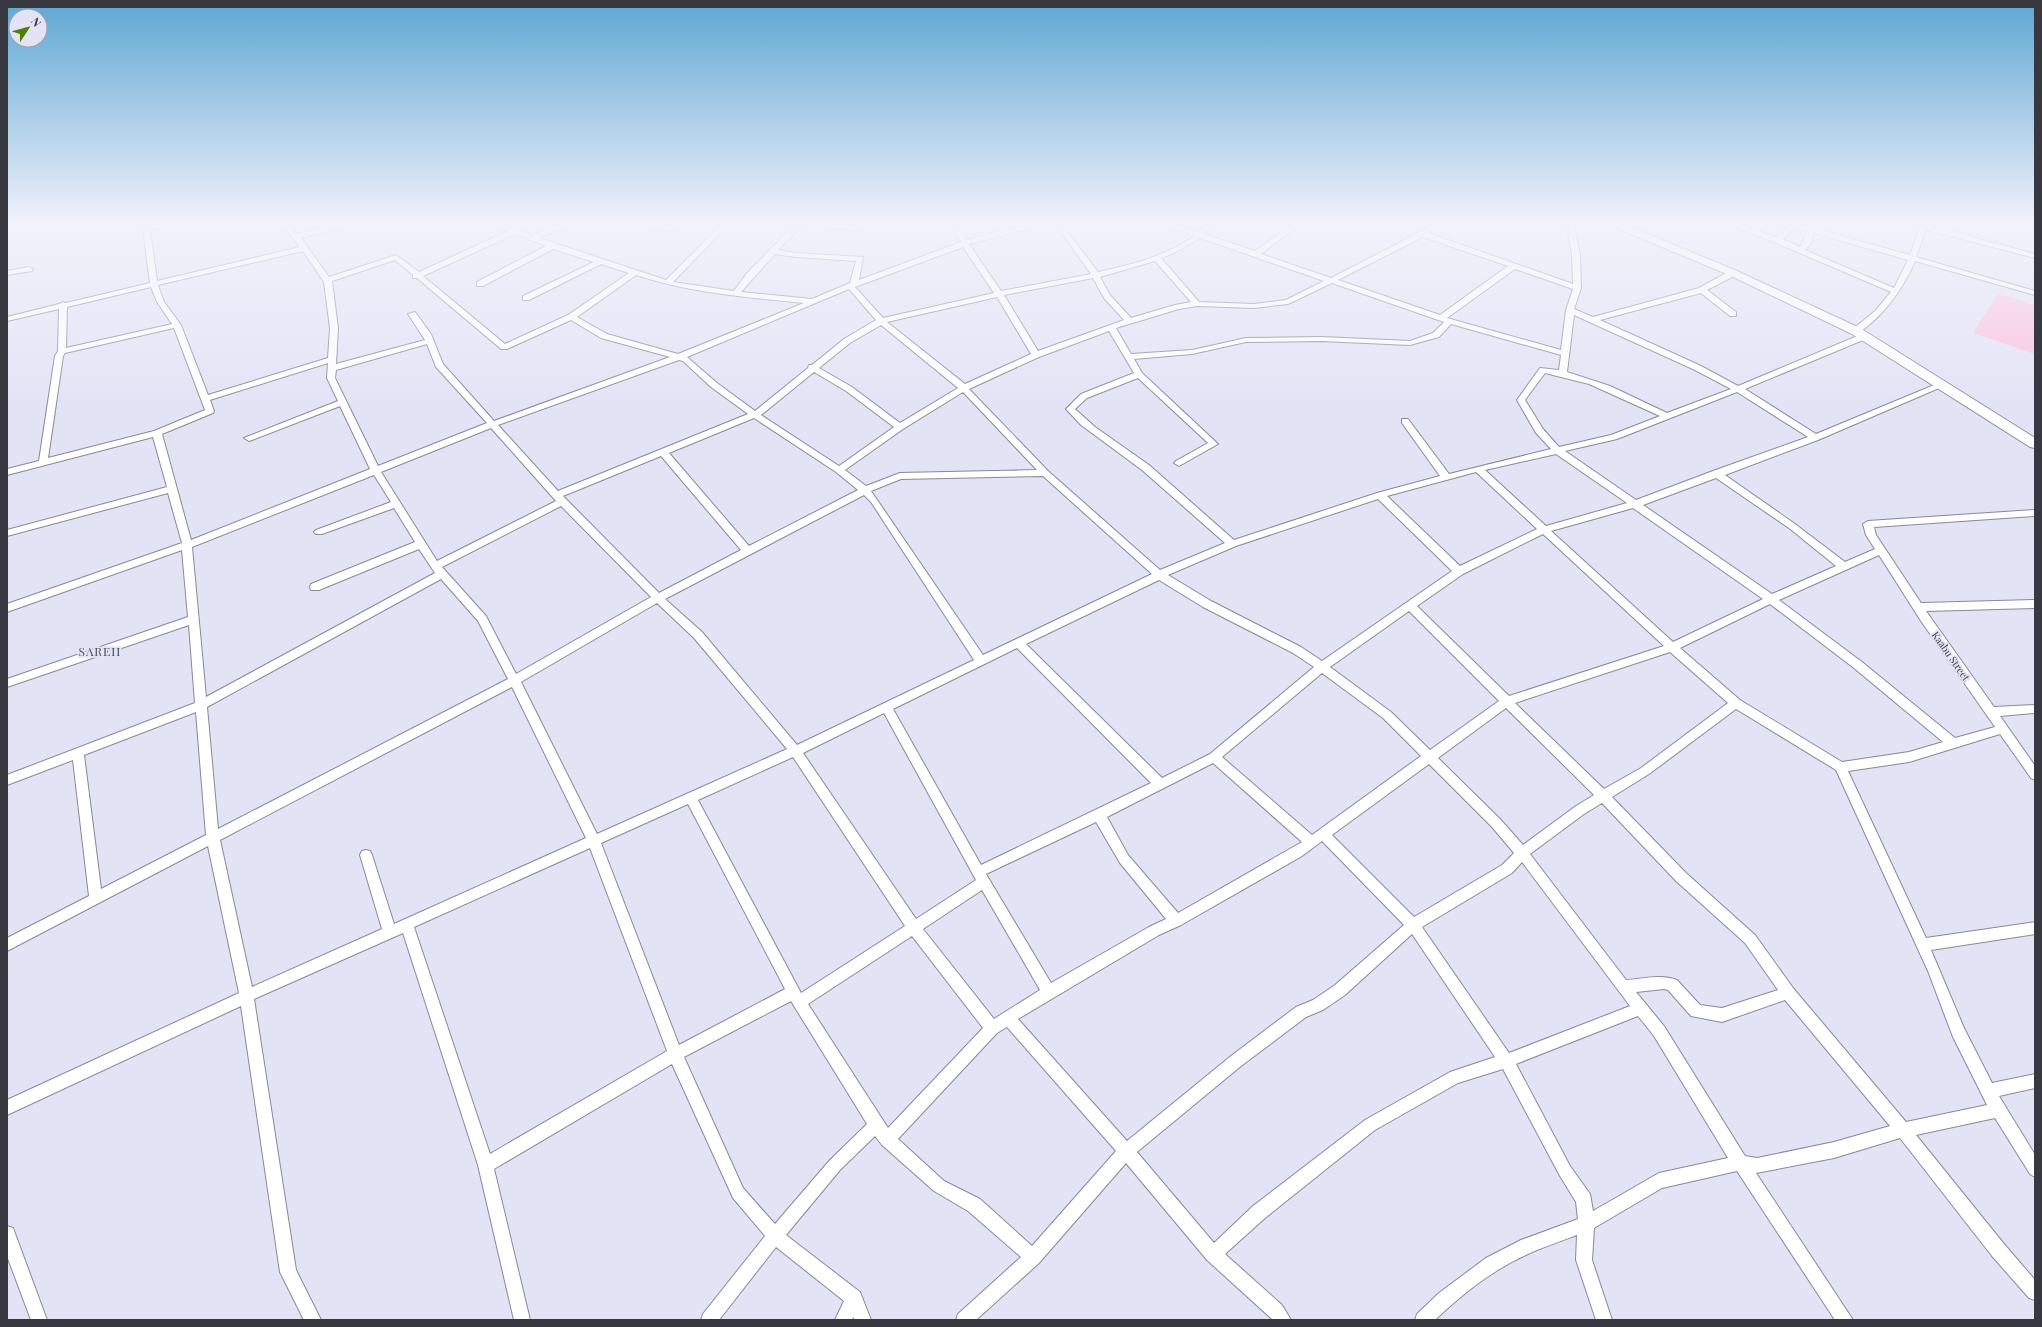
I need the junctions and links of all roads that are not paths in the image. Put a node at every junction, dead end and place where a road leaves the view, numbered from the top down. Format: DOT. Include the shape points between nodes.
graph roads {
  1 [pos="157,284"];
  2 [pos="328,284"];
  3 [pos="426,284"];
  4 [pos="555,284"];
  5 [pos="619,284"];
  6 [pos="672,284"];
  7 [pos="743,284"];
  8 [pos="854,284"];
  9 [pos="856,284"];
  10 [pos="993,284"];
  11 [pos="1048,284"];
  12 [pos="1100,284"];
  13 [pos="1180,284"];
  14 [pos="1326,284"];
  15 [pos="1336,284"];
  16 [pos="1489,284"];
  17 [pos="1565,284"];
  18 [pos="1577,284"];
  19 [pos="1713,284"];
  20 [pos="1756,284"];
  21 [pos="1879,284"];
  22 [pos="1899,284"];
  23 [pos="2002,284"];
  24 [pos="153,285"];
  25 [pos="850,286"];
  26 [pos="1577,288"];
  27 [pos="1702,290"];
  28 [pos="1895,291"];
  29 [pos="736,293"];
  30 [pos="2035,293"];
  31 [pos="1000,294"];
  32 [pos="526,298"];
  33 [pos="811,301"];
  34 [pos="63,304"];
  35 [pos="1197,304"];
  36 [pos="1570,310"];
  37 [pos="412,314"];
  38 [pos="1733,314"];
  39 [pos="570,317"];
  40 [pos="1441,318"];
  41 [pos="7,319"];
  42 [pos="1592,320"];
  43 [pos="881,321"];
  44 [pos="1449,321"];
  45 [pos="1130,322"];
  46 [pos="177,326"];
  47 [pos="1111,327"];
  48 [pos="1860,333"];
  49 [pos="429,341"];
  50 [pos="62,352"];
  51 [pos="1565,354"];
  52 [pos="1036,355"];
  53 [pos="677,357"];
  54 [pos="1128,357"];
  55 [pos="332,363"];
  56 [pos="812,367"];
  57 [pos="1139,374"];
  58 [pos="1563,374"];
  59 [pos="1942,385"];
  60 [pos="964,388"];
  61 [pos="1738,389"];
  62 [pos="206,398"];
  63 [pos="343,402"];
  64 [pos="755,415"];
  65 [pos="1668,417"];
  66 [pos="1405,421"];
  67 [pos="493,424"];
  68 [pos="900,427"];
  69 [pos="157,433"];
  70 [pos="249,438"];
  71 [pos="1815,438"];
  72 [pos="2035,444"];
  73 [pos="1557,450"];
  74 [pos="663,452"];
  75 [pos="43,463"];
  76 [pos="1179,463"];
  77 [pos="1478,469"];
  78 [pos="839,470"];
  79 [pos="376,471"];
  80 [pos="7,472"];
  81 [pos="1046,473"];
  82 [pos="1716,473"];
  83 [pos="1446,477"];
  84 [pos="172,489"];
  85 [pos="865,490"];
  86 [pos="1380,495"];
  87 [pos="559,498"];
  88 [pos="396,504"];
  89 [pos="1636,504"];
  90 [pos="2035,513"];
  91 [pos="1546,529"];
  92 [pos="319,532"];
  93 [pos="7,533"];
  94 [pos="421,544"];
  95 [pos="1232,544"];
  96 [pos="187,545"];
  97 [pos="1881,550"];
  98 [pos="748,552"];
  99 [pos="1844,568"];
  100 [pos="438,570"];
  101 [pos="1459,571"];
  102 [pos="1160,575"];
  103 [pos="315,587"];
  104 [pos="658,598"];
  105 [pos="1772,599"];
  106 [pos="2035,604"];
  107 [pos="1409,605"];
  108 [pos="1918,607"];
  109 [pos="7,608"];
  110 [pos="194,619"];
  111 [pos="1018,643"];
  112 [pos="1672,647"];
  113 [pos="981,661"];
  114 [pos="1322,667"];
  115 [pos="514,681"];
  116 [pos="7,683"];
  117 [pos="1507,701"];
  118 [pos="1736,703"];
  119 [pos="202,705"];
  120 [pos="886,707"];
  121 [pos="2035,709"];
  122 [pos="1990,712"];
  123 [pos="2003,729"];
  124 [pos="1954,744"];
  125 [pos="795,751"];
  126 [pos="78,754"];
  127 [pos="1214,757"];
  128 [pos="1429,757"];
  129 [pos="1840,767"];
  130 [pos="2035,775"];
  131 [pos="7,780"];
  132 [pos="1160,784"];
  133 [pos="1604,797"];
  134 [pos="691,798"];
  135 [pos="1099,815"];
  136 [pos="213,838"];
  137 [pos="1317,838"];
  138 [pos="594,841"];
  139 [pos="1522,853"];
  140 [pos="366,855"];
  141 [pos="981,877"];
  142 [pos="96,899"];
  143 [pos="1176,921"];
  144 [pos="407,925"];
  145 [pos="1413,925"];
  146 [pos="914,928"];
  147 [pos="2035,928"];
  148 [pos="390,932"];
  149 [pos="7,944"];
  150 [pos="1921,945"];
  151 [pos="1623,987"];
  152 [pos="1049,992"];
  153 [pos="1788,993"];
  154 [pos="247,996"];
  155 [pos="797,997"];
  156 [pos="1640,1008"];
  157 [pos="1009,1019"];
  158 [pos="992,1028"];
  159 [pos="675,1054"];
  160 [pos="1506,1061"];
  161 [pos="2035,1081"];
  162 [pos="1988,1091"];
  163 [pos="7,1108"];
  164 [pos="1998,1110"];
  165 [pos="876,1125"];
  166 [pos="1903,1130"];
  167 [pos="887,1140"];
  168 [pos="1126,1151"];
  169 [pos="1740,1163"];
  170 [pos="486,1165"];
  171 [pos="2035,1169"];
  172 [pos="1586,1224"];
  173 [pos="7,1234"];
  174 [pos="775,1236"];
  175 [pos="1213,1254"];
  176 [pos="1033,1257"];
  177 [pos="2035,1292"];
  178 [pos="854,1298"];
  179 [pos="39,1320"];
  180 [pos="313,1320"];
  181 [pos="522,1320"];
  182 [pos="709,1320"];
  183 [pos="843,1320"];
  184 [pos="863,1320"];
  185 [pos="964,1320"];
  186 [pos="1283,1320"];
  187 [pos="1423,1320"];
  188 [pos="1604,1320"];
  189 [pos="1845,1320"];
  1 -- 24 [label="street"];
  2 -- 55 [label="street" via="334,328"];
  3 -- 39 [label="street" via="504,346"];
  4 -- 32 [label="street"];
  5 -- 39 [label="street"];
  6 -- 29 [label="street"];
  7 -- 29 [label="street"];
  8 -- 25 [label="street"];
  9 -- 25 [label="street"];
  10 -- 31 [label="street"];
  11 -- 31 [label="street"];
  12 -- 45 [label="street" via="1107,296"];
  13 -- 35 [label="street"];
  14 -- 35 [label="street" via="1288,302 1254,306"];
  15 -- 40 [label="street"];
  16 -- 40 [label="street"];
  17 -- 26 [label="street"];
  18 -- 26 [label="street"];
  19 -- 27 [label="street"];
  20 -- 48 [label="street"];
  21 -- 28 [label="street"];
  22 -- 28 [label="street"];
  23 -- 30 [label="street"];
  24 -- 34 [label="street"];
  24 -- 46 [label="street" via="169,317"];
  25 -- 33 [label="street"];
  25 -- 43 [label="street"];
  26 -- 36 [label="street"];
  27 -- 38 [label="street"];
  27 -- 42 [label="street"];
  28 -- 48 [label="street"];
  29 -- 33 [label="street"];
  31 -- 43 [label="street"];
  31 -- 52 [label="street"];
  33 -- 53 [label="street" via="771,321"];
  34 -- 41 [label="street"];
  34 -- 50 [label="street"];
  35 -- 45 [label="street"];
  36 -- 42 [label="street"];
  36 -- 51 [label="street"];
  37 -- 49 [label="street"];
  39 -- 53 [label="street" via="604,336"];
  40 -- 44 [label="street"];
  42 -- 61 [label="street"];
  43 -- 56 [label="street" via="847,341"];
  43 -- 60 [label="street"];
  44 -- 51 [label="street"];
  44 -- 54 [label="street" via="1436,335 1410,343 1321,339 1246,340 1192,352"];
  45 -- 47 [label="street"];
  46 -- 50 [label="street"];
  46 -- 62 [label="street"];
  47 -- 52 [label="street"];
  47 -- 54 [label="street"];
  48 -- 59 [label="street"];
  48 -- 61 [label="street"];
  49 -- 55 [label="street"];
  49 -- 67 [label="street" via="439,366"];
  50 -- 75 [label="street" via="58,356"];
  51 -- 58 [label="street"];
  52 -- 60 [label="street"];
  53 -- 64 [label="street" via="686,359 714,385"];
  53 -- 67 [label="street"];
  54 -- 57 [label="street"];
  55 -- 62 [label="street"];
  55 -- 63 [label="street" via="332,378"];
  56 -- 64 [label="street"];
  56 -- 68 [label="street" via="849,389"];
  57 -- 76 [label="street" via="1213,444"];
  57 -- 95 [label="street" via="1084,396 1070,409 1080,420 1133,457 1197,509"];
  58 -- 65 [label="street" via="1588,379"];
  58 -- 73 [label="street" via="1543,370 1521,400 1539,431"];
  59 -- 71 [label="street"];
  59 -- 72 [label="street"];
  60 -- 68 [label="street"];
  60 -- 81 [label="street"];
  61 -- 65 [label="street"];
  61 -- 71 [label="street"];
  62 -- 69 [label="street" via="210,411"];
  63 -- 70 [label="street"];
  63 -- 79 [label="street"];
  64 -- 74 [label="street"];
  64 -- 78 [label="street"];
  65 -- 73 [label="street" via="1614,437"];
  66 -- 83 [label="street"];
  67 -- 79 [label="street"];
  67 -- 87 [label="street"];
  68 -- 78 [label="street"];
  69 -- 75 [label="street"];
  69 -- 84 [label="street"];
  71 -- 82 [label="street"];
  73 -- 77 [label="street"];
  73 -- 89 [label="street"];
  74 -- 87 [label="street"];
  74 -- 98 [label="street"];
  75 -- 80 [label="street"];
  77 -- 83 [label="street"];
  77 -- 91 [label="street"];
  78 -- 85 [label="street"];
  79 -- 88 [label="street"];
  79 -- 96 [label="street"];
  81 -- 85 [label="street" via="900,476"];
  81 -- 102 [label="street"];
  82 -- 89 [label="street"];
  82 -- 99 [label="street" via="1792,526"];
  83 -- 86 [label="street"];
  84 -- 93 [label="street"];
  84 -- 96 [label="street"];
  85 -- 98 [label="street"];
  85 -- 113 [label="street"];
  86 -- 95 [label="street"];
  86 -- 101 [label="street"];
  87 -- 100 [label="street"];
  87 -- 104 [label="street"];
  88 -- 92 [label="street"];
  88 -- 94 [label="street"];
  89 -- 91 [label="street"];
  89 -- 105 [label="street"];
  90 -- 97 [label="street, Kaabu Street" via="1868,524 1871,535"];
  91 -- 101 [label="street"];
  91 -- 112 [label="street"];
  94 -- 100 [label="street"];
  94 -- 103 [label="street"];
  95 -- 102 [label="street"];
  96 -- 109 [label="street"];
  96 -- 110 [label="street"];
  97 -- 99 [label="street"];
  97 -- 108 [label="street, Kaabu Street"];
  98 -- 104 [label="street"];
  99 -- 105 [label="street"];
  100 -- 115 [label="street" via="482,619"];
  100 -- 119 [label="street"];
  101 -- 107 [label="street"];
  102 -- 111 [label="street"];
  102 -- 114 [label="street" via="1207,604 1297,650"];
  104 -- 115 [label="street"];
  104 -- 125 [label="street" via="698,635"];
  105 -- 112 [label="street"];
  105 -- 124 [label="street"];
  106 -- 108 [label="street"];
  107 -- 114 [label="street"];
  107 -- 117 [label="street"];
  108 -- 122 [label="street, Kaabu Street"];
  110 -- 116 [label="street"];
  110 -- 119 [label="street"];
  111 -- 113 [label="street"];
  111 -- 132 [label="street"];
  112 -- 117 [label="street"];
  112 -- 118 [label="street"];
  113 -- 120 [label="street"];
  114 -- 127 [label="street"];
  114 -- 128 [label="street" via="1387,715"];
  115 -- 136 [label="street"];
  115 -- 138 [label="street"];
  117 -- 128 [label="street"];
  117 -- 133 [label="street"];
  118 -- 129 [label="street"];
  118 -- 133 [label="street"];
  119 -- 126 [label="street"];
  119 -- 136 [label="street"];
  120 -- 125 [label="street"];
  120 -- 141 [label="street"];
  121 -- 122 [label="street"];
  122 -- 123 [label="street, Kaabu Street"];
  123 -- 124 [label="street"];
  123 -- 130 [label="street, Kaabu Street"];
  124 -- 129 [label="street" via="1909,758"];
  125 -- 134 [label="street"];
  125 -- 146 [label="street"];
  126 -- 131 [label="street"];
  126 -- 142 [label="street"];
  127 -- 132 [label="street"];
  127 -- 137 [label="street"];
  128 -- 137 [label="street"];
  128 -- 139 [label="street" via="1496,823"];
  129 -- 150 [label="street"];
  132 -- 135 [label="street"];
  133 -- 139 [label="street" via="1580,810"];
  133 -- 153 [label="street" via="1681,877 1750,939"];
  134 -- 138 [label="street"];
  134 -- 155 [label="street"];
  135 -- 141 [label="street"];
  135 -- 143 [label="street" via="1124,859"];
  136 -- 142 [label="street"];
  136 -- 154 [label="street"];
  137 -- 143 [label="street" via="1291,856"];
  137 -- 145 [label="street"];
  138 -- 144 [label="street"];
  138 -- 159 [label="street"];
  139 -- 145 [label="street" via="1507,869"];
  139 -- 151 [label="street"];
  140 -- 148 [label="street"];
  141 -- 146 [label="street"];
  141 -- 152 [label="street"];
  142 -- 149 [label="street"];
  143 -- 152 [label="street" via="1154,931"];
  144 -- 148 [label="street"];
  144 -- 170 [label="street"];
  145 -- 160 [label="street"];
  145 -- 168 [label="street" via="1340,990 1318,1005 1301,1012 1236,1061"];
  146 -- 155 [label="street"];
  146 -- 158 [label="street"];
  147 -- 150 [label="street"];
  148 -- 154 [label="street"];
  150 -- 162 [label="street" via="1934,970 1958,1032"];
  151 -- 153 [label="street" via="1664,983 1672,985 1696,1011 1722,1014"];
  151 -- 156 [label="street"];
  152 -- 157 [label="street"];
  153 -- 166 [label="street"];
  154 -- 163 [label="street"];
  154 -- 180 [label="street" via="288,1272"];
  155 -- 159 [label="street"];
  155 -- 165 [label="street"];
  156 -- 160 [label="street"];
  156 -- 169 [label="street" via="1658,1031"];
  157 -- 158 [label="street"];
  157 -- 168 [label="street"];
  158 -- 167 [label="street"];
  159 -- 170 [label="street"];
  159 -- 174 [label="street" via="738,1193"];
  160 -- 172 [label="street" via="1565,1171 1584,1200"];
  160 -- 175 [label="street" via="1455,1076 1370,1124 1259,1212"];
  161 -- 162 [label="street"];
  162 -- 164 [label="street"];
  164 -- 166 [label="street"];
  164 -- 171 [label="street"];
  165 -- 167 [label="street"];
  165 -- 174 [label="street" via="835,1166"];
  166 -- 169 [label="street" via="1834,1150 1772,1163 1757,1166"];
  166 -- 177 [label="street" via="1998,1250"];
  167 -- 176 [label="street" via="939,1186 974,1205"];
  168 -- 175 [label="street"];
  168 -- 176 [label="street"];
  169 -- 172 [label="street" via="1659,1181"];
  169 -- 189 [label="street"];
  170 -- 181 [label="street"];
  172 -- 187 [label="street" via="1527,1246 1492,1264 1445,1299"];
  172 -- 188 [label="street" via="1584,1260"];
  173 -- 179 [label="street"];
  174 -- 178 [label="street"];
  174 -- 182 [label="street"];
  175 -- 186 [label="street"];
  176 -- 185 [label="street"];
  178 -- 183 [label="street"];
  178 -- 184 [label="street"];
}
